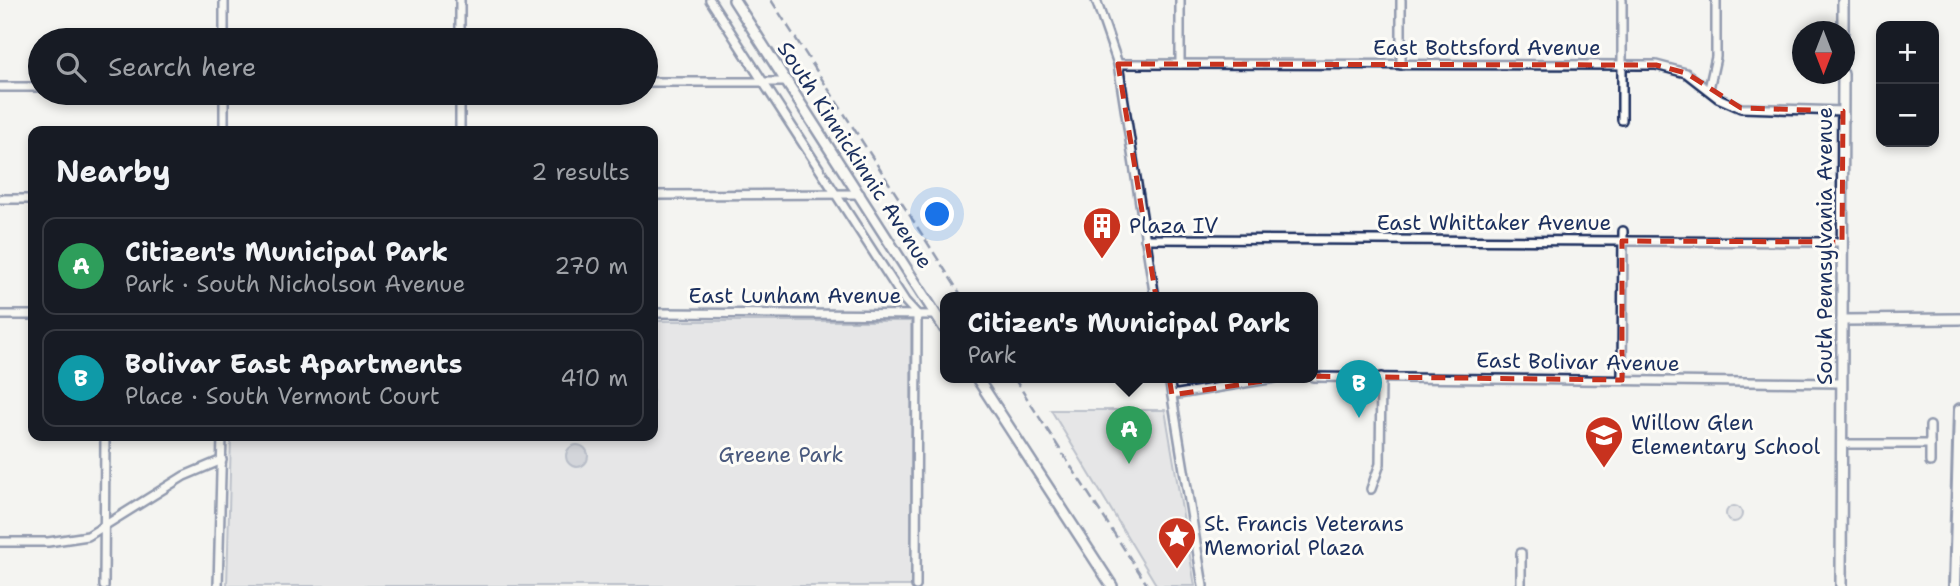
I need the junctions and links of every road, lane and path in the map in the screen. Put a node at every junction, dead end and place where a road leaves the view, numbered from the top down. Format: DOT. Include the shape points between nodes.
graph roads {
  1 [pos="224,0"];
  2 [pos="460,0"];
  3 [pos="710,0"];
  4 [pos="734,0"];
  5 [pos="1096,0"];
  6 [pos="1180,0"];
  7 [pos="1401,0"];
  8 [pos="1622,0"];
  9 [pos="1716,0"];
  10 [pos="1843,0"];
  11 [pos="1843,21"];
  12 [pos="224,28"];
  13 [pos="460,28"];
  14 [pos="1118,64"];
  15 [pos="1180,64"];
  16 [pos="1401,65"];
  17 [pos="1622,66"];
  18 [pos="764,81"];
  19 [pos="658,82"];
  20 [pos="788,82"];
  21 [pos="1843,84"];
  22 [pos="0,87"];
  23 [pos="28,87"];
  24 [pos="1709,89"];
  25 [pos="224,105"];
  26 [pos="460,105"];
  27 [pos="1843,111"];
  28 [pos="1622,120"];
  29 [pos="224,126"];
  30 [pos="460,126"];
  31 [pos="836,194"];
  32 [pos="860,194"];
  33 [pos="658,195"];
  34 [pos="0,199"];
  35 [pos="28,199"];
  36 [pos="1623,230"];
  37 [pos="1145,239"];
  38 [pos="1622,241"];
  39 [pos="1842,242"];
  40 [pos="1154,292"];
  41 [pos="658,313"];
  42 [pos="917,314"];
  43 [pos="0,315"];
  44 [pos="28,315"];
  45 [pos="936,315"];
  46 [pos="1960,319"];
  47 [pos="1842,320"];
  48 [pos="940,321"];
  49 [pos="1318,377"];
  50 [pos="1381,377"];
  51 [pos="1622,380"];
  52 [pos="980,383"];
  53 [pos="1170,383"];
  54 [pos="1246,383"];
  55 [pos="1842,383"];
  56 [pos="1172,396"];
  57 [pos="1960,410"];
  58 [pos="1930,426"];
  59 [pos="104,441"];
  60 [pos="222,441"];
  61 [pos="1842,444"];
  62 [pos="1930,444"];
  63 [pos="222,460"];
  64 [pos="1930,462"];
  65 [pos="1371,489"];
  66 [pos="104,525"];
  67 [pos="0,542"];
  68 [pos="1521,553"];
  69 [pos="104,586"];
  70 [pos="218,586"];
  71 [pos="916,586"];
  72 [pos="1111,586"];
  73 [pos="1203,586"];
  74 [pos="1521,586"];
  75 [pos="1841,586"];
  76 [pos="1955,586"];
  1 -- 12 [label="street"];
  2 -- 13 [label="street"];
  3 -- 18 [label="street, South Kinnickinnic Avenue"];
  4 -- 20 [label="street, South Kinnickinnic Avenue"];
  5 -- 14 [label="street"];
  6 -- 15 [label="street"];
  7 -- 16 [label="street"];
  8 -- 17 [label="street"];
  9 -- 24 [label="street" via="1716,57"];
  10 -- 11 [label="street"];
  14 -- 15 [label="street, East Bottsford Avenue"];
  14 -- 37 [label="street"];
  15 -- 16 [label="street, East Bottsford Avenue"];
  16 -- 17 [label="street, East Bottsford Avenue"];
  17 -- 24 [label="street, East Bottsford Avenue" via="1674,68"];
  17 -- 28 [label="street"];
  18 -- 19 [label="street"];
  18 -- 20 [label="street"];
  18 -- 31 [label="street, South Kinnickinnic Avenue"];
  20 -- 32 [label="street, South Kinnickinnic Avenue"];
  21 -- 27 [label="street, South Pennsylvania Avenue"];
  22 -- 23 [label="street"];
  24 -- 27 [label="street, East Bottsford Avenue" via="1730,105 1751,110"];
  25 -- 29 [label="street"];
  26 -- 30 [label="street"];
  27 -- 39 [label="street, South Pennsylvania Avenue"];
  31 -- 32 [label="street"];
  31 -- 33 [label="street"];
  31 -- 42 [label="street, South Kinnickinnic Avenue"];
  32 -- 45 [label="street, South Kinnickinnic Avenue"];
  34 -- 35 [label="street"];
  36 -- 38 [label="street"];
  37 -- 38 [label="street, East Whittaker Avenue"];
  37 -- 40 [label="street"];
  38 -- 39 [label="street, East Whittaker Avenue"];
  38 -- 51 [label="street"];
  39 -- 47 [label="street, South Pennsylvania Avenue"];
  41 -- 42 [label="street, East Lunham Avenue"];
  42 -- 45 [label="street, East Lunham Avenue"];
  42 -- 71 [label="street"];
  43 -- 44 [label="street"];
  45 -- 48 [label="street, South Kinnickinnic Avenue"];
  46 -- 47 [label="street"];
  47 -- 55 [label="street, South Pennsylvania Avenue"];
  49 -- 50 [label="street, East Bolivar Avenue"];
  50 -- 51 [label="street, East Bolivar Avenue"];
  50 -- 65 [label="street" via="1380,464"];
  51 -- 55 [label="street, East Bolivar Avenue"];
  52 -- 72 [label="street"];
  53 -- 56 [label="street"];
  54 -- 56 [label="street"];
  55 -- 61 [label="street, South Pennsylvania Avenue"];
  56 -- 73 [label="street"];
  57 -- 76 [label="main road"];
  58 -- 62 [label="street"];
  59 -- 66 [label="street"];
  60 -- 63 [label="street"];
  61 -- 62 [label="street"];
  61 -- 75 [label="street, South Pennsylvania Avenue"];
  62 -- 64 [label="street"];
  63 -- 66 [label="street" via="184,476"];
  63 -- 70 [label="street"];
  66 -- 67 [label="street" via="88,536 68,541"];
  66 -- 69 [label="street"];
  68 -- 74 [label="street"];
}
